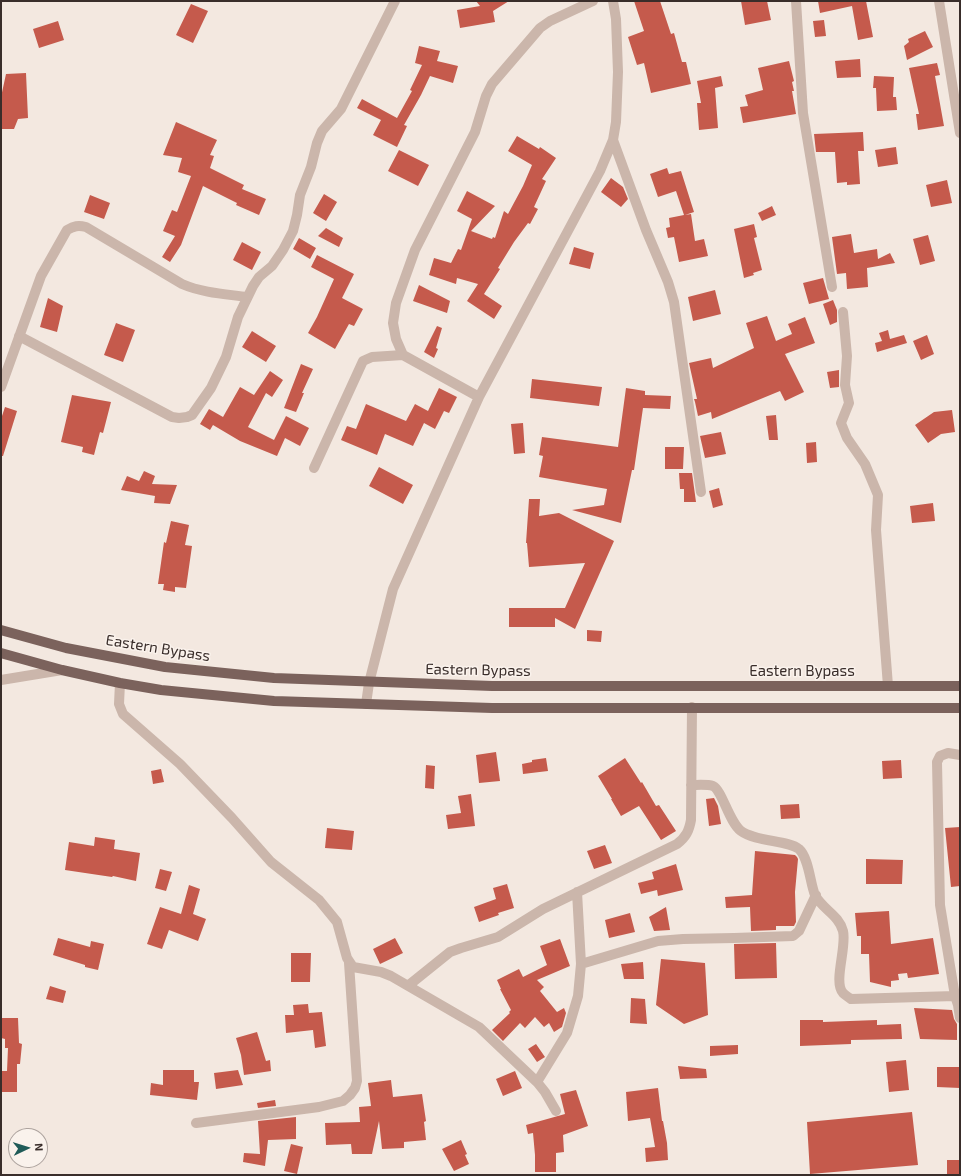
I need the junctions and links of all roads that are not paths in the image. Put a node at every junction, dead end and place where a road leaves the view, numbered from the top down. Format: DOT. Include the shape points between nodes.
graph roads {
  1 [pos="395,1"];
  2 [pos="593,1"];
  3 [pos="613,1"];
  4 [pos="796,1"];
  5 [pos="939,1"];
  6 [pos="960,133"];
  7 [pos="613,140"];
  8 [pos="832,287"];
  9 [pos="247,297"];
  10 [pos="842,312"];
  11 [pos="19,336"];
  12 [pos="403,355"];
  13 [pos="1,387"];
  14 [pos="479,397"];
  15 [pos="314,468"];
  16 [pos="701,492"];
  17 [pos="1,630"];
  18 [pos="1,653"];
  19 [pos="62,670"];
  20 [pos="1,680"];
  21 [pos="120,683"];
  22 [pos="369,683"];
  23 [pos="888,686"];
  24 [pos="960,686"];
  25 [pos="366,704"];
  26 [pos="692,707"];
  27 [pos="960,708"];
  28 [pos="960,755"];
  29 [pos="691,786"];
  30 [pos="577,892"];
  31 [pos="816,895"];
  32 [pos="349,963"];
  33 [pos="581,964"];
  34 [pos="409,986"];
  35 [pos="955,996"];
  36 [pos="960,1018"];
  37 [pos="537,1082"];
  38 [pos="556,1111"];
  39 [pos="196,1123"];
  1 -- 9 [label="street" via="341,109 322,131 300,195 293,230 283,250 272,266 259,277"];
  2 -- 12 [label="street" via="540,28 492,84 475,132 415,250 396,303 393,323"];
  3 -- 7 [label="street" via="618,72"];
  4 -- 8 [label="street" via="803,113"];
  5 -- 6 [label="street"];
  7 -- 14 [label="street" via="600,171"];
  7 -- 16 [label="street" via="674,302"];
  9 -- 11 [label="street" via="193,289 86,227 73,226 66,230 41,276"];
  9 -- 11 [label="street" via="226,356 211,388 192,415 186,417 172,417"];
  10 -- 23 [label="street" via="847,356 845,385 849,403 841,423 847,438 865,464 878,495 876,530"];
  11 -- 13 [label="street"];
  12 -- 14 [label="street"];
  12 -- 15 [label="street" via="372,357 364,361"];
  14 -- 22 [label="street" via="393,589"];
  17 -- 22 [label="main road, Eastern Bypass" via="66,648 165,667 274,678"];
  18 -- 19 [label="main road"];
  19 -- 20 [label="street"];
  19 -- 21 [label="main road"];
  21 -- 25 [label="main road" via="161,690 274,701"];
  21 -- 32 [label="street" via="119,704 123,714 180,764 271,862 318,900 337,922"];
  22 -- 23 [label="main road, Eastern Bypass" via="492,686"];
  22 -- 25 [label="street"];
  23 -- 24 [label="main road, Eastern Bypass"];
  25 -- 26 [label="main road" via="492,708"];
  26 -- 27 [label="main road"];
  26 -- 29 [label="street"];
  28 -- 35 [label="street" via="948,753 940,756 937,762 940,905"];
  29 -- 30 [label="street" via="691,820 685,838 678,844"];
  29 -- 31 [label="street" via="712,786 717,789 732,822 741,831 754,838 793,846 800,850"];
  30 -- 33 [label="street"];
  30 -- 34 [label="street" via="543,909 498,937 450,952"];
  31 -- 33 [label="street" via="799,932 792,936 658,941"];
  31 -- 35 [label="street" via="838,920 842,930 844,943 839,983 842,993 851,999"];
  32 -- 34 [label="street" via="353,968 386,974"];
  32 -- 39 [label="street" via="357,1080 350,1095 343,1101 319,1107"];
  33 -- 37 [label="street" via="578,996 567,1033"];
  34 -- 37 [label="street" via="479,1027"];
  35 -- 36 [label="street"];
  37 -- 38 [label="street"];
}
